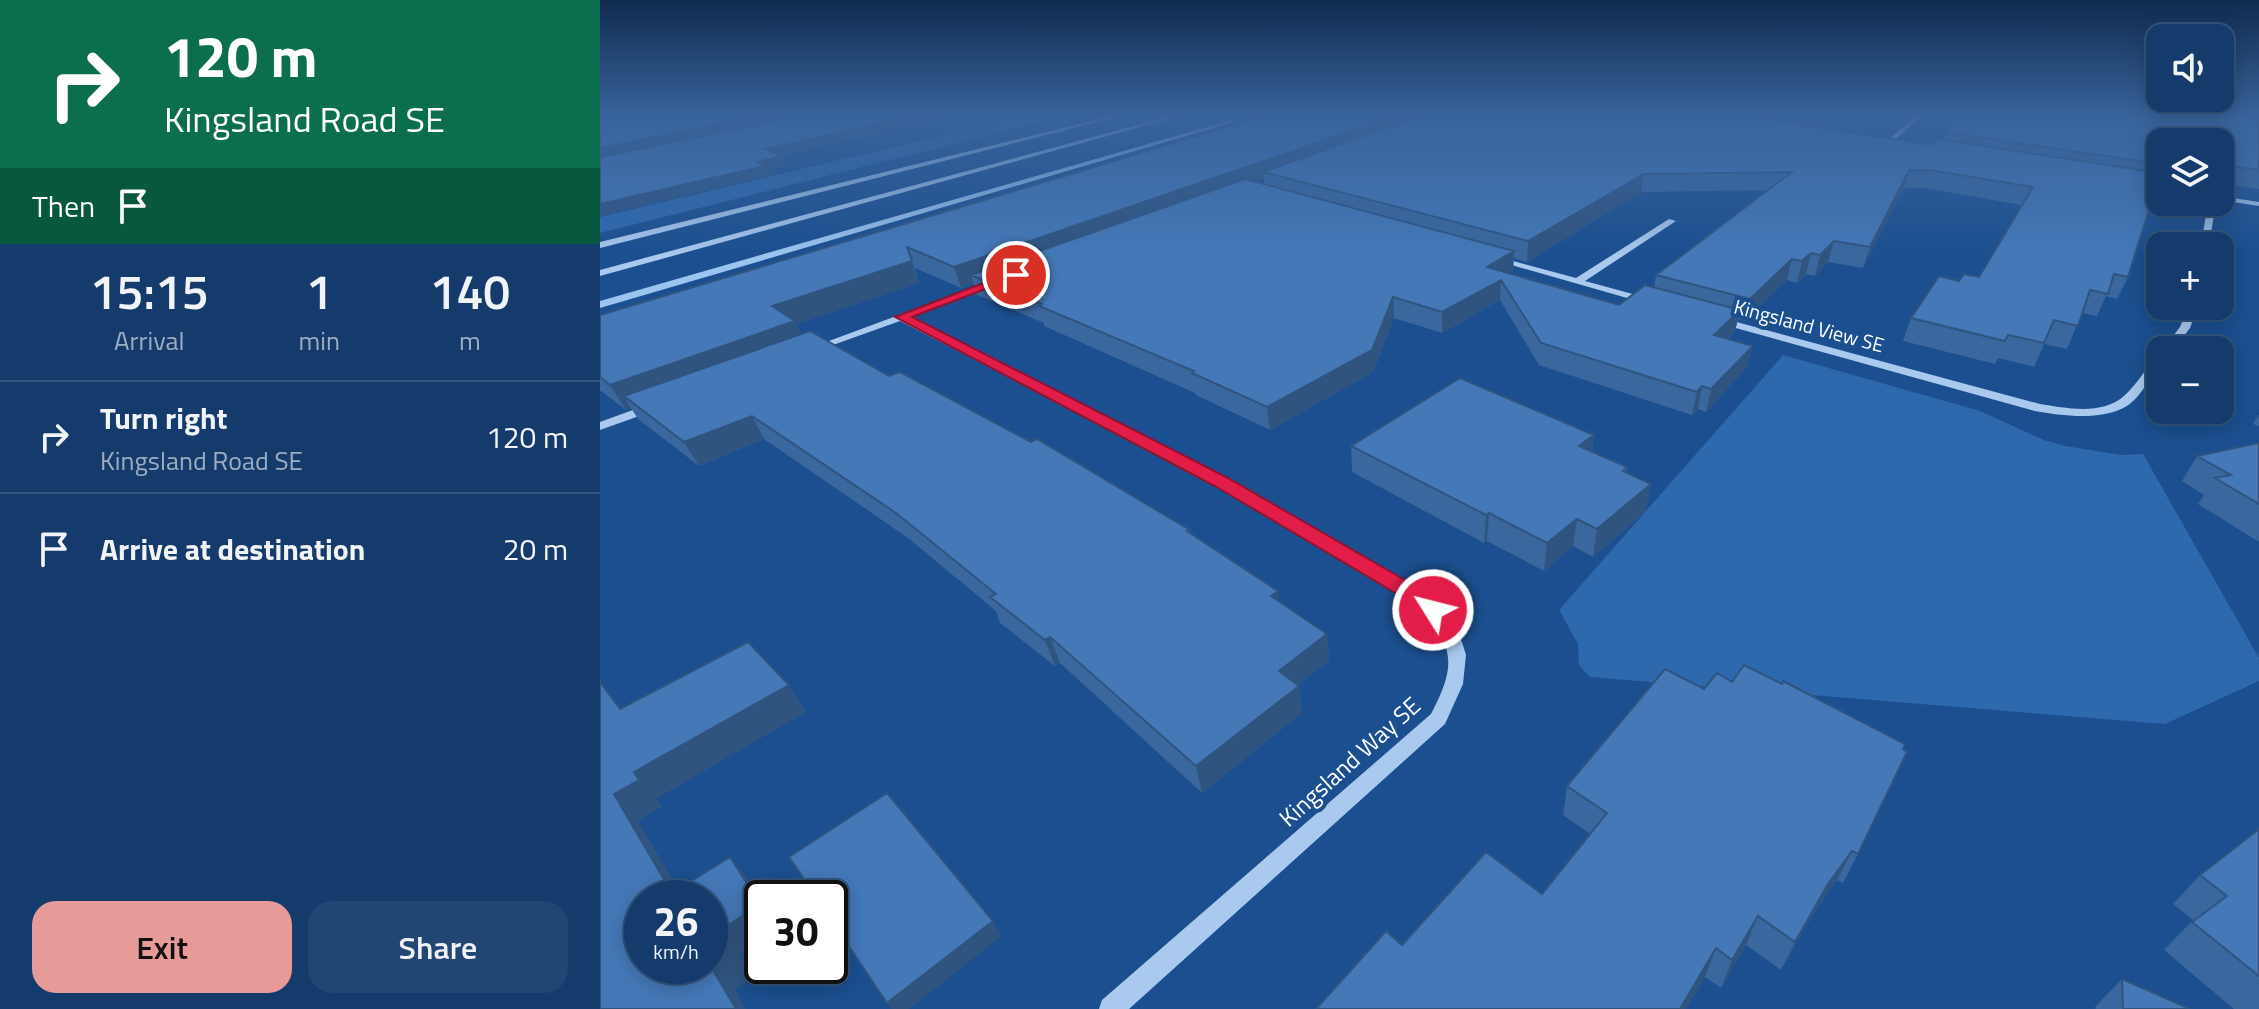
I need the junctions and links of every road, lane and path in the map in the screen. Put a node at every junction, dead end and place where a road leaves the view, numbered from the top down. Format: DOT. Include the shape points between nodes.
graph roads {
  1 [pos="934,162"];
  2 [pos="1008,162"];
  3 [pos="2234,200"];
  4 [pos="2259,204"];
  5 [pos="1672,221"];
  6 [pos="600,245"];
  7 [pos="1487,257"];
  8 [pos="600,273"];
  9 [pos="1006,279"];
  10 [pos="1577,282"];
  11 [pos="1654,303"];
  12 [pos="1700,315"];
  13 [pos="901,317"];
  14 [pos="801,353"];
  15 [pos="2146,376"];
  16 [pos="657,405"];
  17 [pos="600,426"];
  18 [pos="1111,1009"];
  1 -- 6 [label="street"];
  2 -- 8 [label="street"];
  3 -- 4 [label="street"];
  5 -- 10 [label="street"];
  7 -- 10 [label="street"];
  9 -- 13 [label="street"];
  10 -- 11 [label="street"];
  12 -- 15 [label="street, Kingsland View SE" via="2039,408 2063,411 2124,403"];
  13 -- 14 [label="street"];
  13 -- 18 [label="street, Kingsland Way SE" via="1222,482 1421,599 1445,622 1458,652 1456,686 1438,719"];
  16 -- 17 [label="street"];
}
